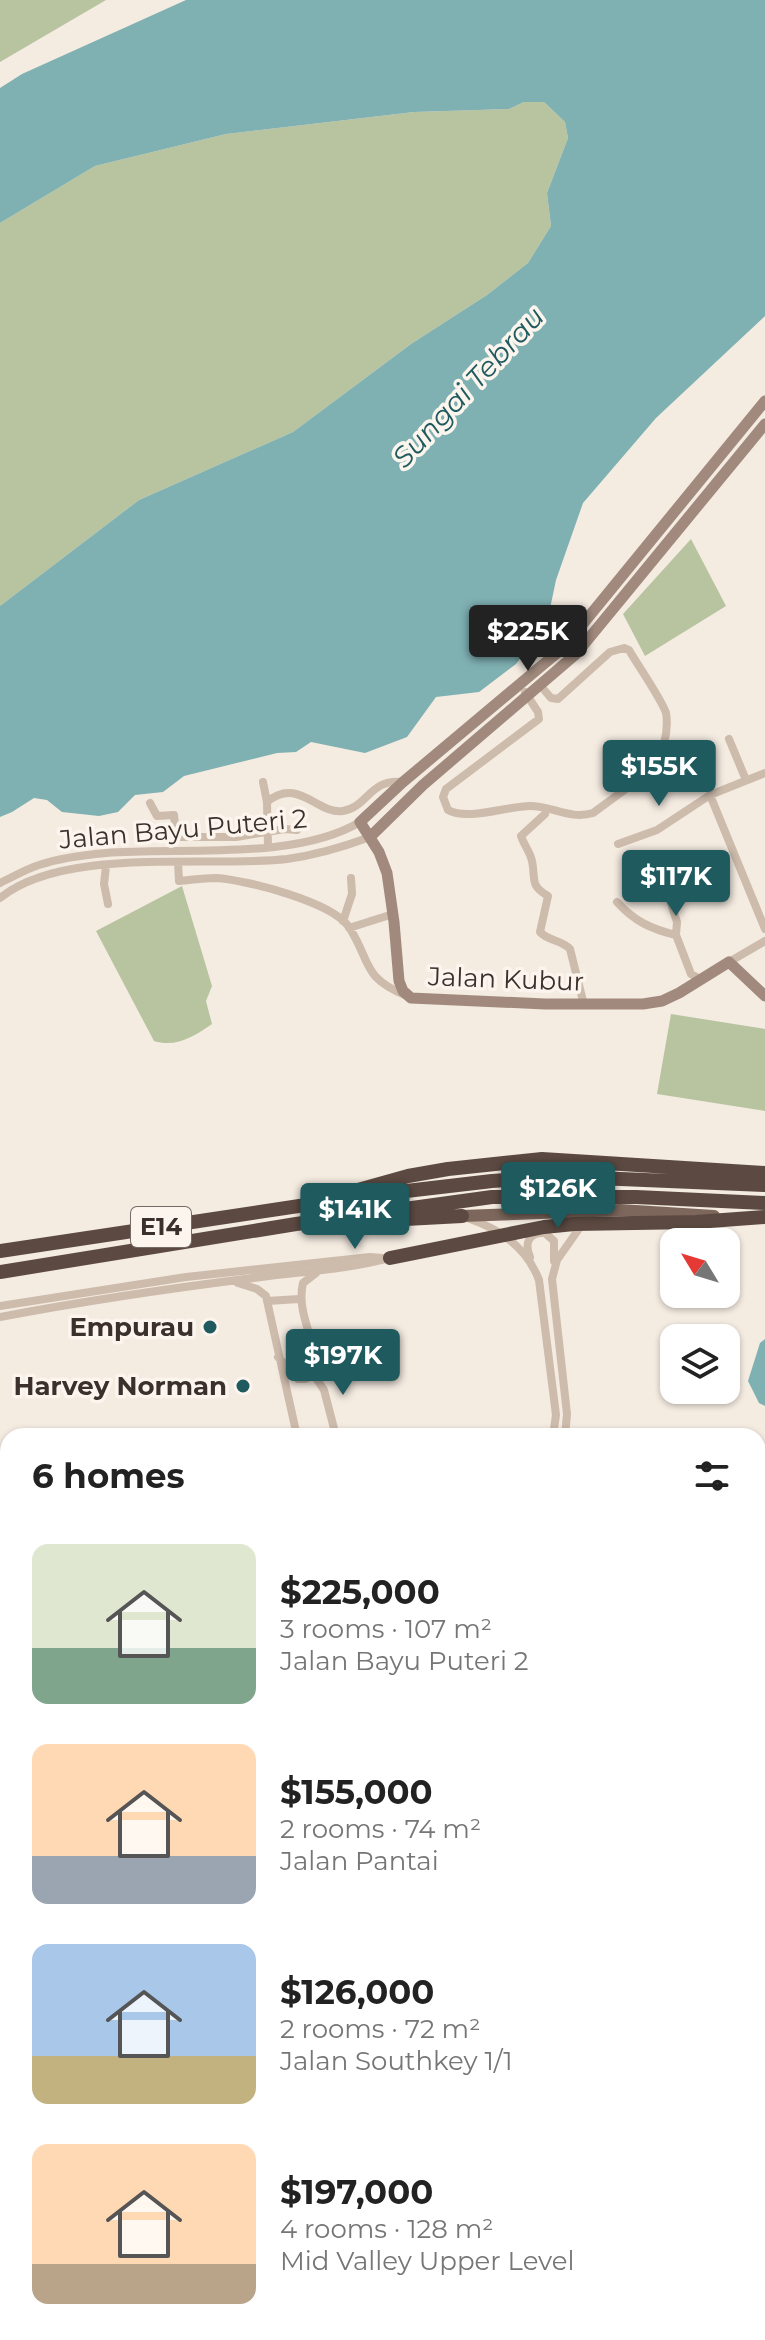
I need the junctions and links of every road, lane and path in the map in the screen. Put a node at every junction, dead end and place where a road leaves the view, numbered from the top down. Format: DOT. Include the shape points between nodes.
graph roads {
  1 [pos="765,401"];
  2 [pos="765,424"];
  3 [pos="525,681"];
  4 [pos="540,685"];
  5 [pos="527,697"];
  6 [pos="729,739"];
  7 [pos="765,773"];
  8 [pos="746,780"];
  9 [pos="263,782"];
  10 [pos="403,782"];
  11 [pos="710,795"];
  12 [pos="267,802"];
  13 [pos="150,803"];
  14 [pos="545,814"];
  15 [pos="360,822"];
  16 [pos="297,830"];
  17 [pos="268,832"];
  18 [pos="370,837"];
  19 [pos="618,844"];
  20 [pos="268,847"];
  21 [pos="178,862"];
  22 [pos="106,866"];
  23 [pos="351,878"];
  24 [pos="664,881"];
  25 [pos="0,883"];
  26 [pos="0,898"];
  27 [pos="617,902"];
  28 [pos="108,904"];
  29 [pos="393,914"];
  30 [pos="346,924"];
  31 [pos="765,929"];
  32 [pos="676,935"];
  33 [pos="765,941"];
  34 [pos="729,962"];
  35 [pos="700,979"];
  36 [pos="765,996"];
  37 [pos="411,998"];
  38 [pos="584,1005"];
  39 [pos="765,1173"];
  40 [pos="765,1185"];
  41 [pos="765,1203"];
  42 [pos="288,1209"];
  43 [pos="595,1210"];
  44 [pos="462,1216"];
  45 [pos="765,1218"];
  46 [pos="296,1224"];
  47 [pos="0,1250"];
  48 [pos="390,1258"];
  49 [pos="533,1265"];
  50 [pos="553,1270"];
  51 [pos="0,1272"];
  52 [pos="318,1272"];
  53 [pos="235,1282"];
  54 [pos="299,1299"];
  55 [pos="267,1301"];
  56 [pos="0,1306"];
  57 [pos="0,1317"];
  58 [pos="278,1356"];
  59 [pos="314,1375"];
  60 [pos="295,1428"];
  61 [pos="334,1428"];
  62 [pos="554,1428"];
  63 [pos="566,1428"];
  1 -- 3 [label="street, Jalan Bayu Puteri 2" via="564,647"];
  2 -- 4 [label="street, Jalan Bayu Puteri 2" via="576,654"];
  3 -- 5 [label="street"];
  3 -- 10 [label="street, Jalan Bayu Puteri 2"];
  4 -- 5 [label="street, Jalan Bayu Puteri 2"];
  4 -- 5 [label="street" via="558,699 610,652 629,650 666,712 660,761 582,816 534,806 461,814 448,810 446,789 539,719"];
  5 -- 18 [label="street, Jalan Bayu Puteri 2"];
  6 -- 8 [label="street"];
  7 -- 8 [label="street"];
  8 -- 11 [label="street"];
  9 -- 12 [label="street"];
  10 -- 12 [label="street" via="381,784 346,811 294,794 274,795"];
  10 -- 15 [label="street, Jalan Bayu Puteri 2"];
  11 -- 19 [label="street" via="657,830"];
  11 -- 31 [label="street"];
  12 -- 17 [label="street"];
  13 -- 17 [label="street" via="157,816 174,815 181,837"];
  14 -- 38 [label="street" via="521,836 537,890 548,896 540,932 570,949"];
  15 -- 18 [label="street, Jalan Kubur"];
  15 -- 20 [label="street, Jalan Bayu Puteri 2" via="327,838"];
  16 -- 17 [label="street"];
  17 -- 20 [label="street"];
  18 -- 21 [label="street, Jalan Bayu Puteri 2" via="286,859"];
  18 -- 29 [label="street, Jalan Kubur" via="387,873"];
  20 -- 25 [label="street, Jalan Bayu Puteri 2" via="107,853 39,865"];
  21 -- 22 [label="street, Jalan Bayu Puteri 2"];
  21 -- 30 [label="street" via="179,881 242,882 311,902"];
  22 -- 26 [label="street, Jalan Bayu Puteri 2" via="43,875"];
  22 -- 28 [label="street"];
  23 -- 30 [label="street"];
  24 -- 32 [label="street"];
  27 -- 32 [label="street" via="634,919"];
  29 -- 30 [label="street"];
  29 -- 37 [label="street, Jalan Kubur" via="399,981"];
  30 -- 37 [label="street" via="370,971"];
  32 -- 35 [label="street" via="691,974"];
  33 -- 34 [label="street"];
  34 -- 35 [label="street, Jalan Kubur"];
  34 -- 36 [label="street"];
  35 -- 38 [label="street, Jalan Kubur" via="662,1001"];
  37 -- 38 [label="street, Jalan Kubur"];
  39 -- 42 [label="highway" via="542,1159 408,1176"];
  40 -- 42 [label="highway, E14" via="533,1178"];
  41 -- 46 [label="highway, E14" via="492,1197"];
  42 -- 47 [label="highway, E14"];
  43 -- 44 [label="main road"];
  43 -- 45 [label="main road"];
  43 -- 50 [label="street"];
  44 -- 46 [label="highway"];
  44 -- 49 [label="street" via="493,1227"];
  45 -- 48 [label="highway, bridge" via="544,1227"];
  46 -- 51 [label="highway, E14"];
  48 -- 52 [label="street"];
  48 -- 56 [label="street" via="186,1277"];
  49 -- 50 [label="street" via="527,1242 545,1233 554,1241"];
  49 -- 62 [label="street" via="539,1280"];
  50 -- 63 [label="street"];
  52 -- 53 [label="street"];
  52 -- 54 [label="street" via="303,1283"];
  53 -- 55 [label="street" via="262,1292"];
  53 -- 57 [label="street"];
  54 -- 55 [label="street"];
  54 -- 59 [label="street"];
  55 -- 58 [label="street"];
  58 -- 59 [label="street" via="298,1379"];
  58 -- 60 [label="street"];
  59 -- 61 [label="street" via="324,1390"];
}
